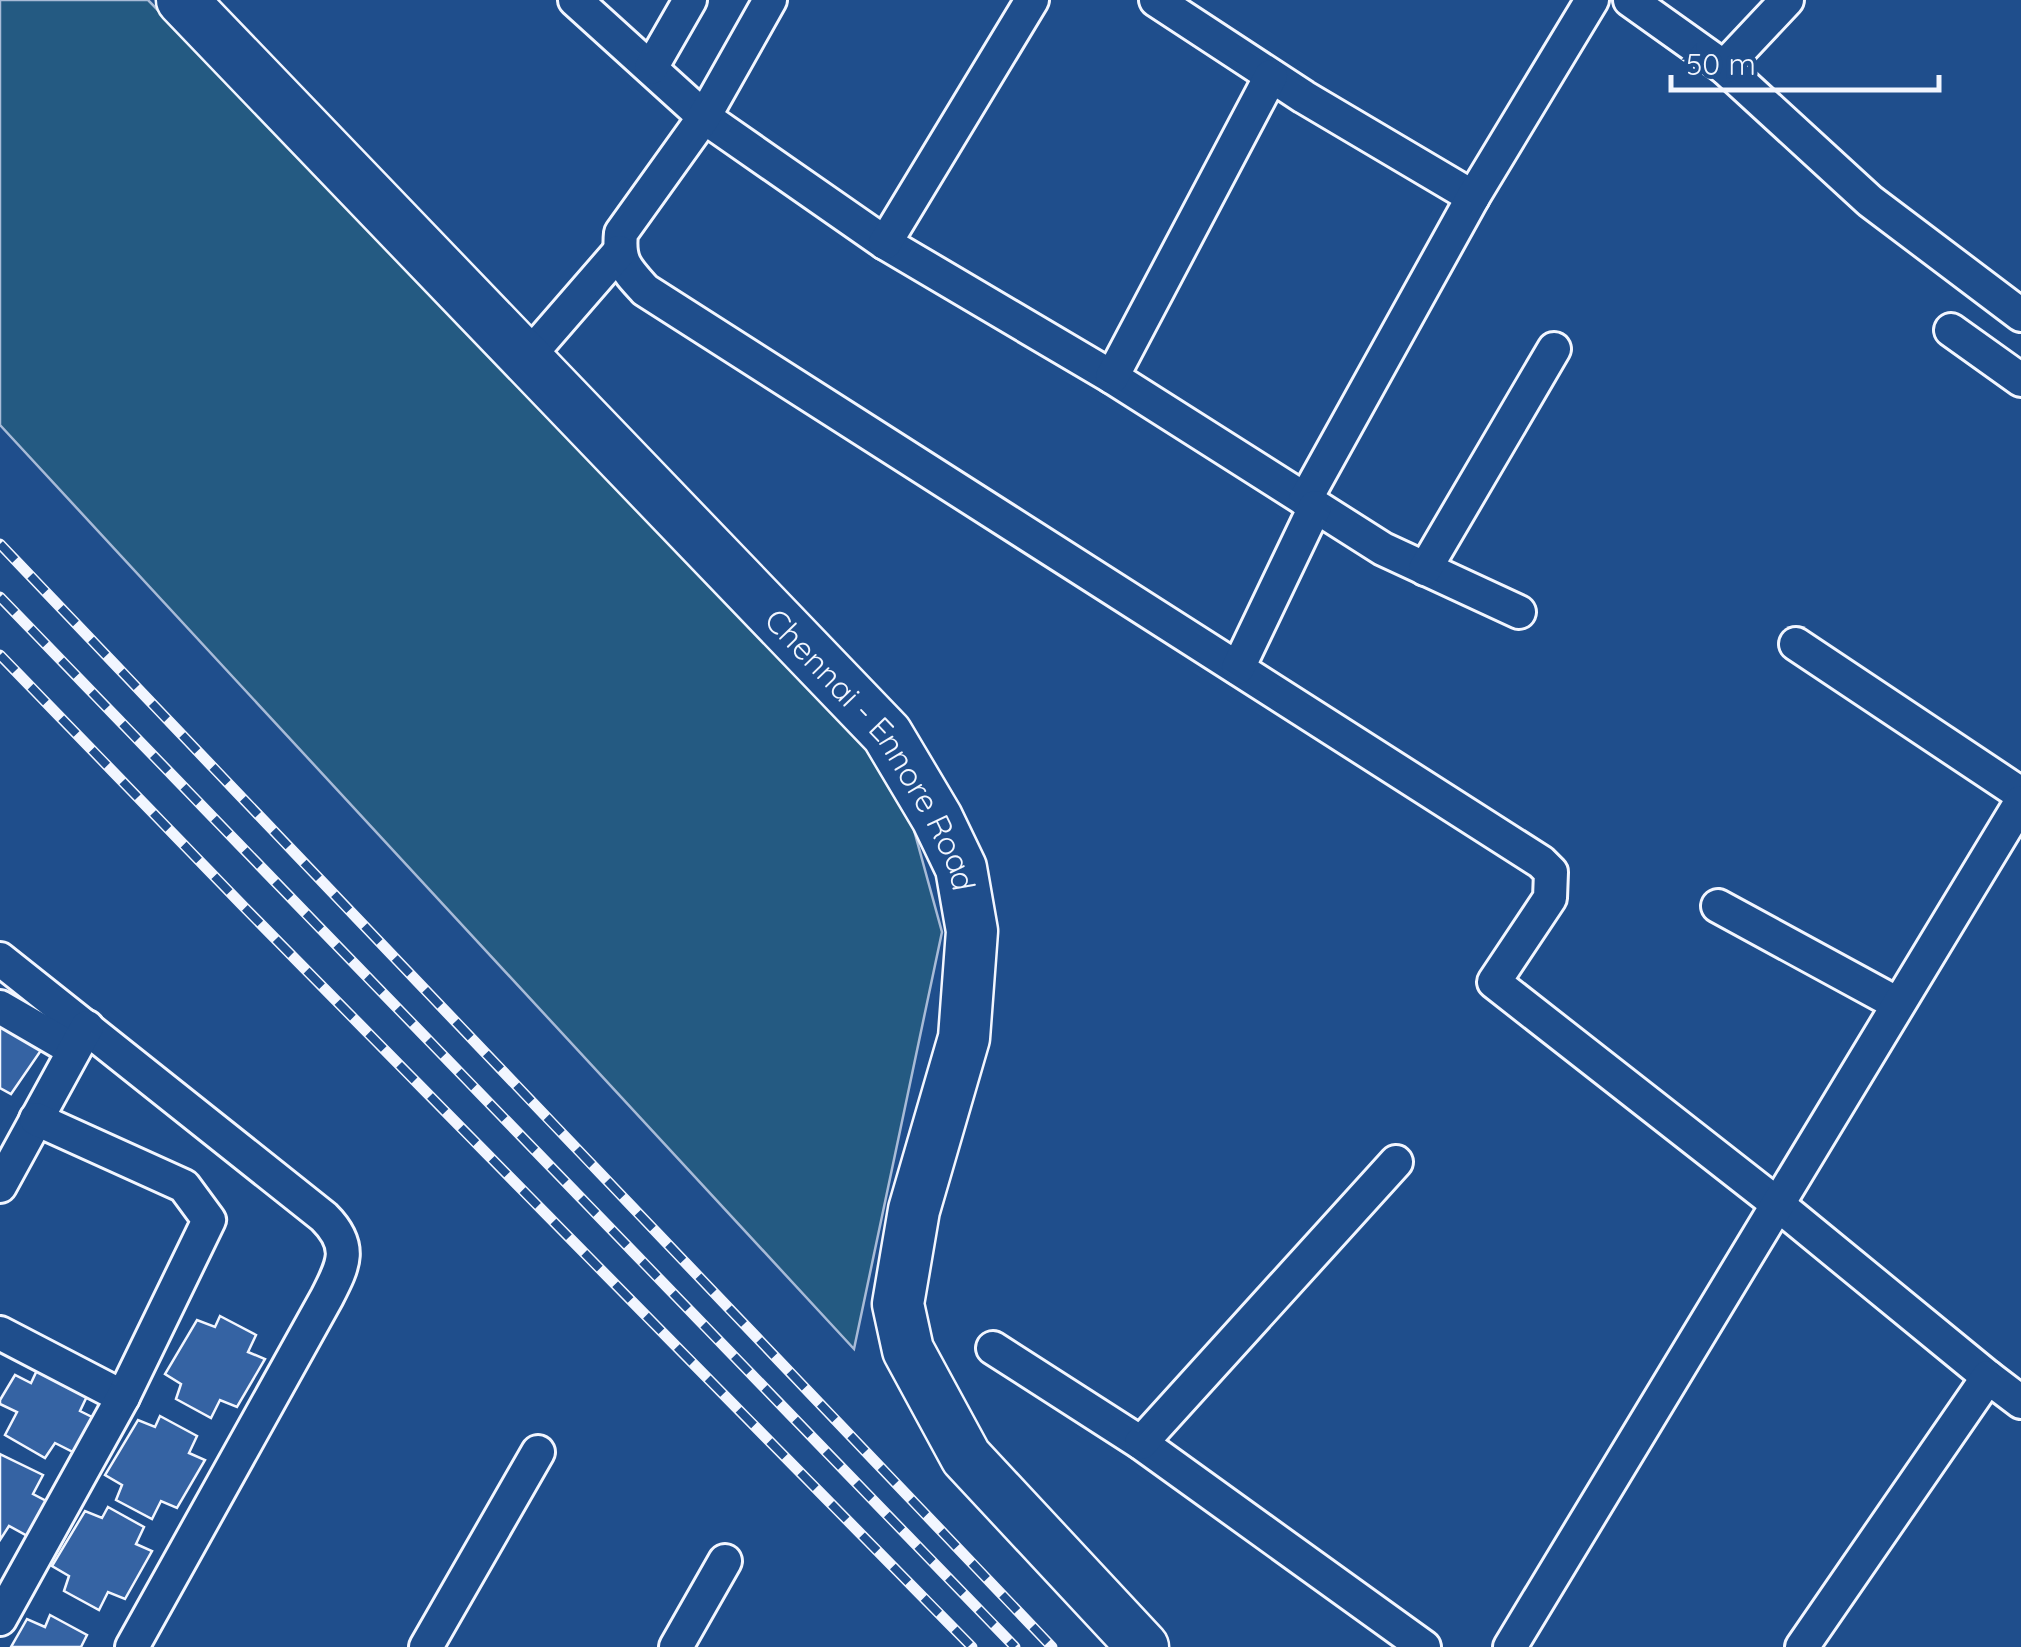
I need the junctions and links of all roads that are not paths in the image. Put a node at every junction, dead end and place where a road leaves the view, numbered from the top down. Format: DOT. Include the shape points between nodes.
graph roads {
  1 [pos="182,0"];
  2 [pos="575,0"];
  3 [pos="690,0"];
  4 [pos="770,0"];
  5 [pos="1032,0"];
  6 [pos="1156,0"];
  7 [pos="1592,0"];
  8 [pos="1630,0"];
  9 [pos="1787,0"];
  10 [pos="1724,67"];
  11 [pos="651,68"];
  12 [pos="1272,76"];
  13 [pos="704,117"];
  14 [pos="1473,197"];
  15 [pos="885,243"];
  16 [pos="619,252"];
  17 [pos="2021,315"];
  18 [pos="1951,330"];
  19 [pos="1554,349"];
  20 [pos="527,358"];
  21 [pos="1112,378"];
  22 [pos="2021,380"];
  23 [pos="1310,503"];
  24 [pos="1425,570"];
  25 [pos="1518,612"];
  26 [pos="1796,644"];
  27 [pos="1238,668"];
  28 [pos="2021,794"];
  29 [pos="2021,802"];
  30 [pos="1718,906"];
  31 [pos="0,959"];
  32 [pos="1898,1004"];
  33 [pos="0,1007"];
  34 [pos="80,1039"];
  35 [pos="36,1119"];
  36 [pos="1396,1162"];
  37 [pos="0,1186"];
  38 [pos="1776,1203"];
  39 [pos="0,1334"];
  40 [pos="993,1348"];
  41 [pos="1988,1377"];
  42 [pos="123,1396"];
  43 [pos="2021,1402"];
  44 [pos="1141,1443"];
  45 [pos="538,1452"];
  46 [pos="725,1562"];
  47 [pos="9,1577"];
  48 [pos="0,1619"];
  49 [pos="132,1647"];
  50 [pos="426,1647"];
  51 [pos="676,1647"];
  52 [pos="1143,1647"];
  53 [pos="1424,1647"];
  54 [pos="1510,1647"];
  55 [pos="1802,1647"];
  1 -- 20 [label="main road, Chennai - Ennore Road"];
  2 -- 11 [label="street"];
  3 -- 11 [label="street"];
  4 -- 13 [label="street"];
  5 -- 15 [label="street"];
  6 -- 12 [label="street"];
  7 -- 14 [label="street"];
  8 -- 10 [label="street"];
  9 -- 10 [label="street"];
  10 -- 17 [label="street" via="1870,201"];
  11 -- 13 [label="street"];
  12 -- 14 [label="street"];
  12 -- 21 [label="street"];
  13 -- 15 [label="street"];
  13 -- 16 [label="street" via="621,232"];
  14 -- 23 [label="street"];
  15 -- 21 [label="street"];
  16 -- 20 [label="street"];
  16 -- 27 [label="street" via="645,290"];
  18 -- 22 [label="street"];
  19 -- 24 [label="street"];
  20 -- 52 [label="main road, Chennai - Ennore Road" via="887,734 961,868 972,931 964,1038 914,1210 898,1304 908,1350 966,1457"];
  21 -- 23 [label="street"];
  23 -- 24 [label="street"];
  23 -- 27 [label="street"];
  24 -- 25 [label="street"];
  26 -- 28 [label="street"];
  27 -- 38 [label="street" via="1541,862 1551,872 1550,898 1494,982"];
  29 -- 32 [label="street"];
  30 -- 32 [label="street"];
  31 -- 34 [label="street"];
  32 -- 38 [label="street"];
  33 -- 34 [label="street"];
  34 -- 35 [label="street"];
  34 -- 49 [label="street" via="324,1217 343,1241 344,1258 327,1297"];
  35 -- 37 [label="street"];
  35 -- 42 [label="street" via="184,1186 209,1220"];
  36 -- 44 [label="street"];
  38 -- 41 [label="street"];
  38 -- 54 [label="street"];
  39 -- 42 [label="street"];
  40 -- 44 [label="street"];
  41 -- 43 [label="street"];
  41 -- 55 [label="street"];
  42 -- 47 [label="street"];
  44 -- 53 [label="street"];
  45 -- 50 [label="street"];
  46 -- 51 [label="street"];
  47 -- 48 [label="street"];
}
